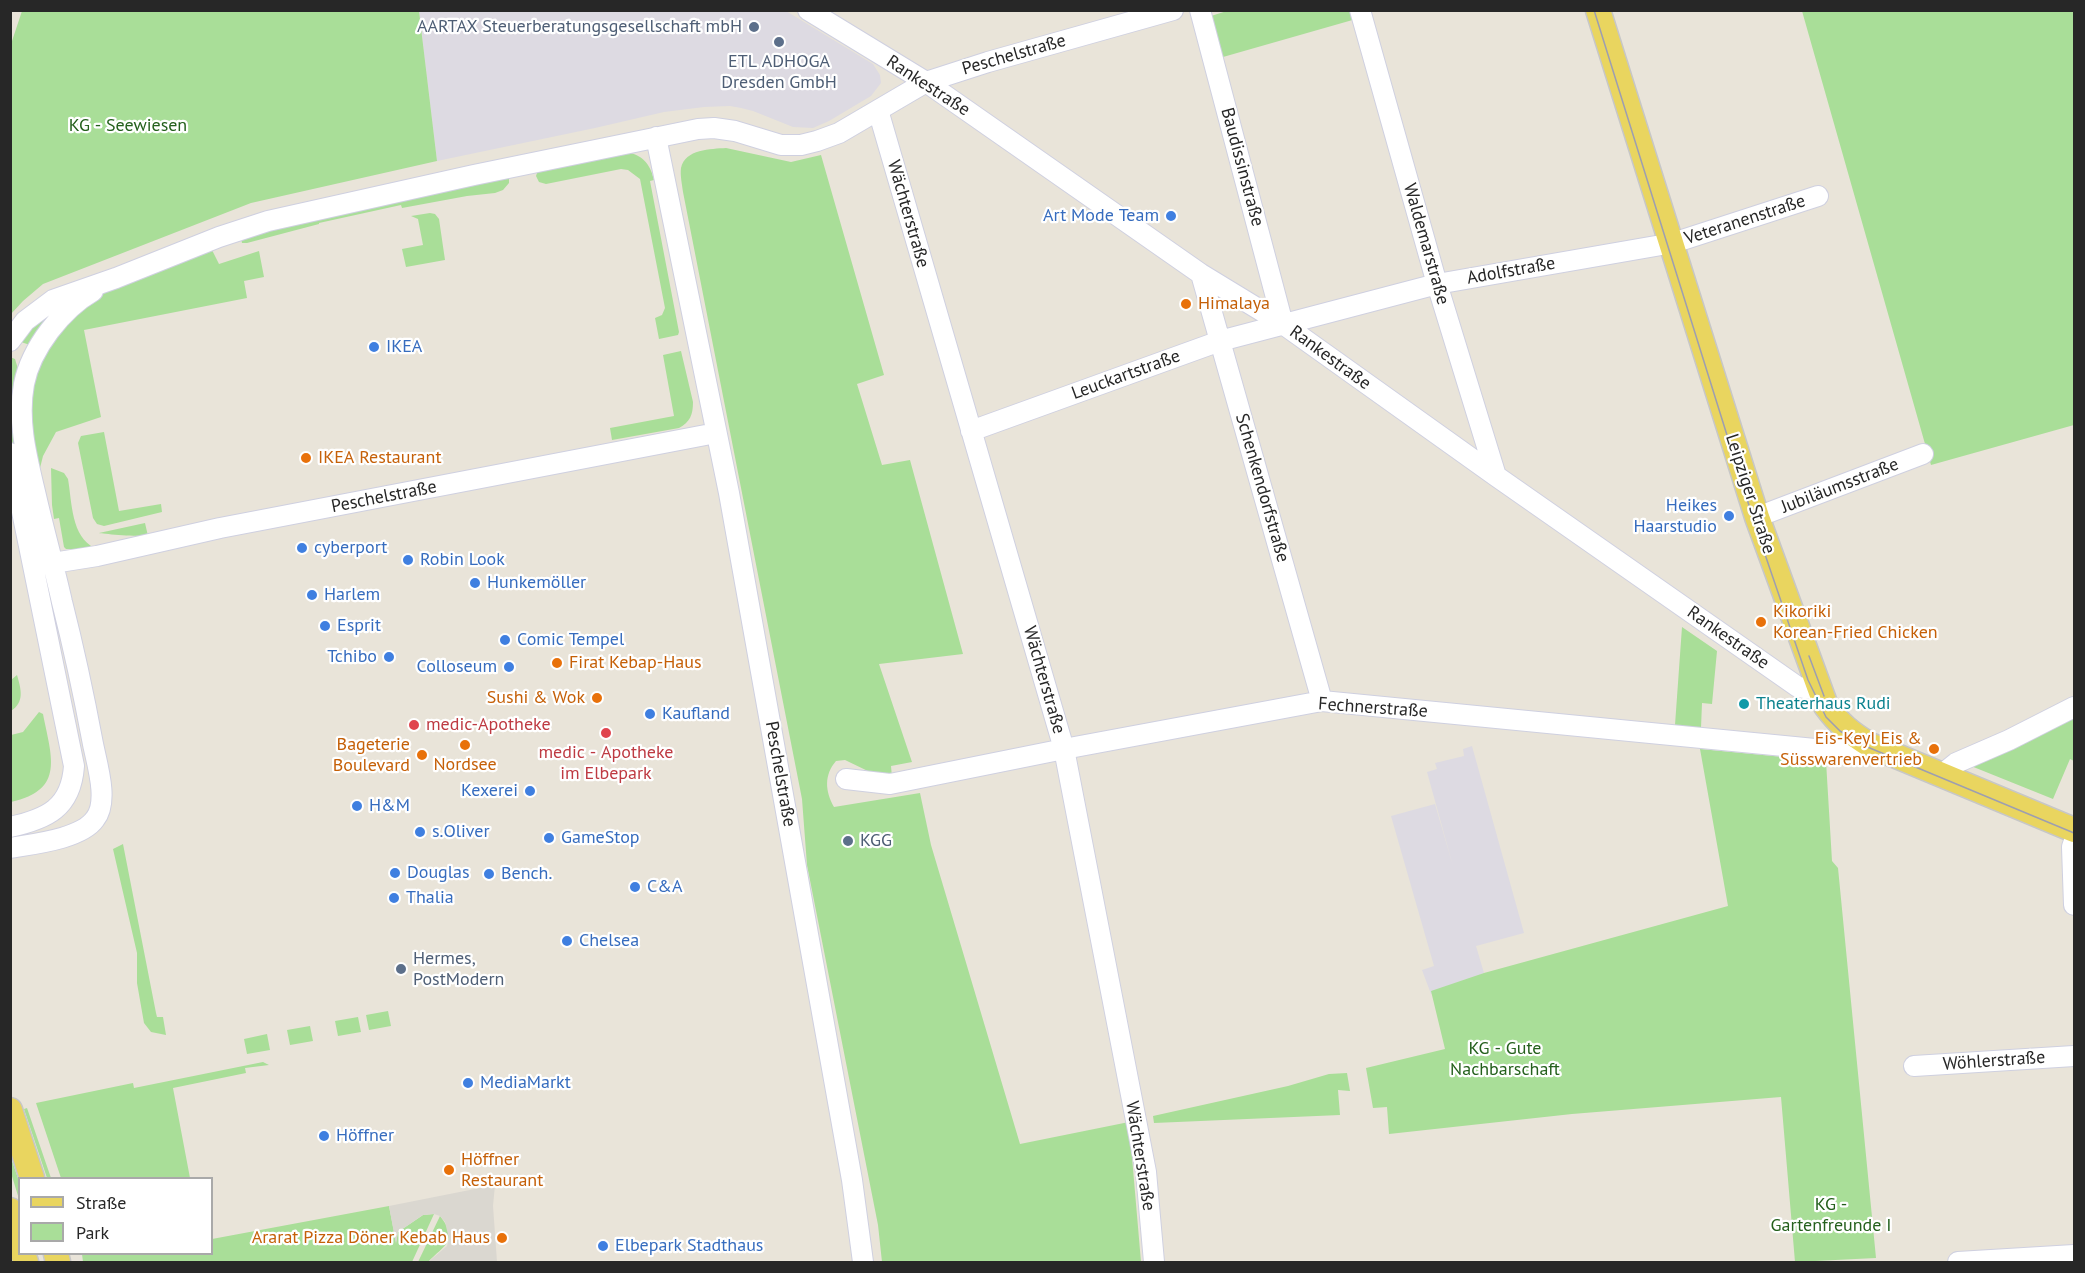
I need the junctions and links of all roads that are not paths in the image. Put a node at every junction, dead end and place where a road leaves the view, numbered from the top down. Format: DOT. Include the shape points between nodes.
graph roads {
  1 [pos="807,10"];
  2 [pos="1173,10"];
  3 [pos="1200,10"];
  4 [pos="1360,10"];
  5 [pos="1598,10"];
  6 [pos="926,82"];
  7 [pos="878,110"];
  8 [pos="656,137"];
  9 [pos="1818,196"];
  10 [pos="1671,243"];
  11 [pos="1202,274"];
  12 [pos="116,278"];
  13 [pos="1437,284"];
  14 [pos="1283,324"];
  15 [pos="1220,341"];
  16 [pos="10,342"];
  17 [pos="971,431"];
  18 [pos="716,433"];
  19 [pos="10,453"];
  20 [pos="1923,454"];
  21 [pos="1496,476"];
  22 [pos="1757,517"];
  23 [pos="43,565"];
  24 [pos="1818,687"];
  25 [pos="1322,701"];
  26 [pos="2074,707"];
  27 [pos="1870,746"];
  28 [pos="1064,749"];
  29 [pos="1941,775"];
  30 [pos="846,780"];
  31 [pos="10,827"];
  32 [pos="2074,830"];
  33 [pos="2074,841"];
  34 [pos="10,848"];
  35 [pos="2074,905"];
  36 [pos="2074,1056"];
  37 [pos="1914,1066"];
  38 [pos="10,1110"];
  39 [pos="31,1177"];
  40 [pos="10,1210"];
  41 [pos="18,1235"];
  42 [pos="2074,1255"];
  43 [pos="863,1263"];
  44 [pos="1154,1263"];
  45 [pos="1958,1263"];
  1 -- 6 [label="street, Rankestraße"];
  2 -- 6 [label="street, Peschelstraße"];
  3 -- 14 [label="street, Baudissinstraße"];
  4 -- 13 [label="street, Waldemarstraße"];
  5 -- 10 [label="main road, Leipziger Straße"];
  6 -- 7 [label="street, Peschelstraße"];
  6 -- 11 [label="street, Rankestraße"];
  7 -- 8 [label="street, Peschelstraße" via="839,133 801,145 781,145 735,130 714,128"];
  7 -- 17 [label="street, Wächterstraße"];
  8 -- 12 [label="street, Peschelstraße" via="268,221"];
  8 -- 18 [label="street, Peschelstraße"];
  9 -- 10 [label="street, Veteranenstraße"];
  10 -- 13 [label="street, Adolfstraße"];
  10 -- 22 [label="main road, Leipziger Straße"];
  11 -- 14 [label="street, Rankestraße"];
  11 -- 15 [label="street, Schenkendorfstraße"];
  12 -- 16 [label="street, Peschelstraße" via="42,306"];
  12 -- 23 [label="street, Peschelstraße" via="86,295 62,317 39,348 24,381 22,433"];
  13 -- 14 [label="street, Adolfstraße"];
  13 -- 21 [label="street, Waldemarstraße"];
  14 -- 15 [label="street, Leuckartstraße"];
  14 -- 21 [label="street, Rankestraße"];
  15 -- 17 [label="street, Leuckartstraße"];
  15 -- 25 [label="street, Schenkendorfstraße"];
  17 -- 28 [label="street, Wächterstraße"];
  18 -- 23 [label="street, Peschelstraße"];
  18 -- 43 [label="street, Peschelstraße" via="816,974"];
  19 -- 23 [label="street, Peschelstraße" via="25,531"];
  20 -- 22 [label="street, Jubiläumsstraße"];
  21 -- 24 [label="street, Rankestraße" via="1798,687"];
  22 -- 24 [label="main road, Leipziger Straße"];
  23 -- 31 [label="street, Peschelstraße" via="74,766 69,794 51,813 37,821"];
  23 -- 34 [label="street, Peschelstraße" via="63,605 102,794 96,819 87,827 52,840"];
  24 -- 27 [label="main road, Leipziger Straße" via="1836,720"];
  25 -- 27 [label="street, Fechnerstraße" via="1825,750"];
  25 -- 28 [label="street, Fechnerstraße"];
  26 -- 29 [label="street" via="1956,763"];
  27 -- 29 [label="main road, Leipziger Straße"];
  28 -- 30 [label="street, Fechnerstraße" via="890,784"];
  28 -- 44 [label="street, Wächterstraße" via="1146,1172"];
  29 -- 32 [label="main road, Leipziger Straße"];
  33 -- 35 [label="street"];
  36 -- 37 [label="street, Wöhlerstraße"];
  38 -- 39 [label="main road"];
  40 -- 41 [label="main road"];
  42 -- 45 [label="street"];
}
